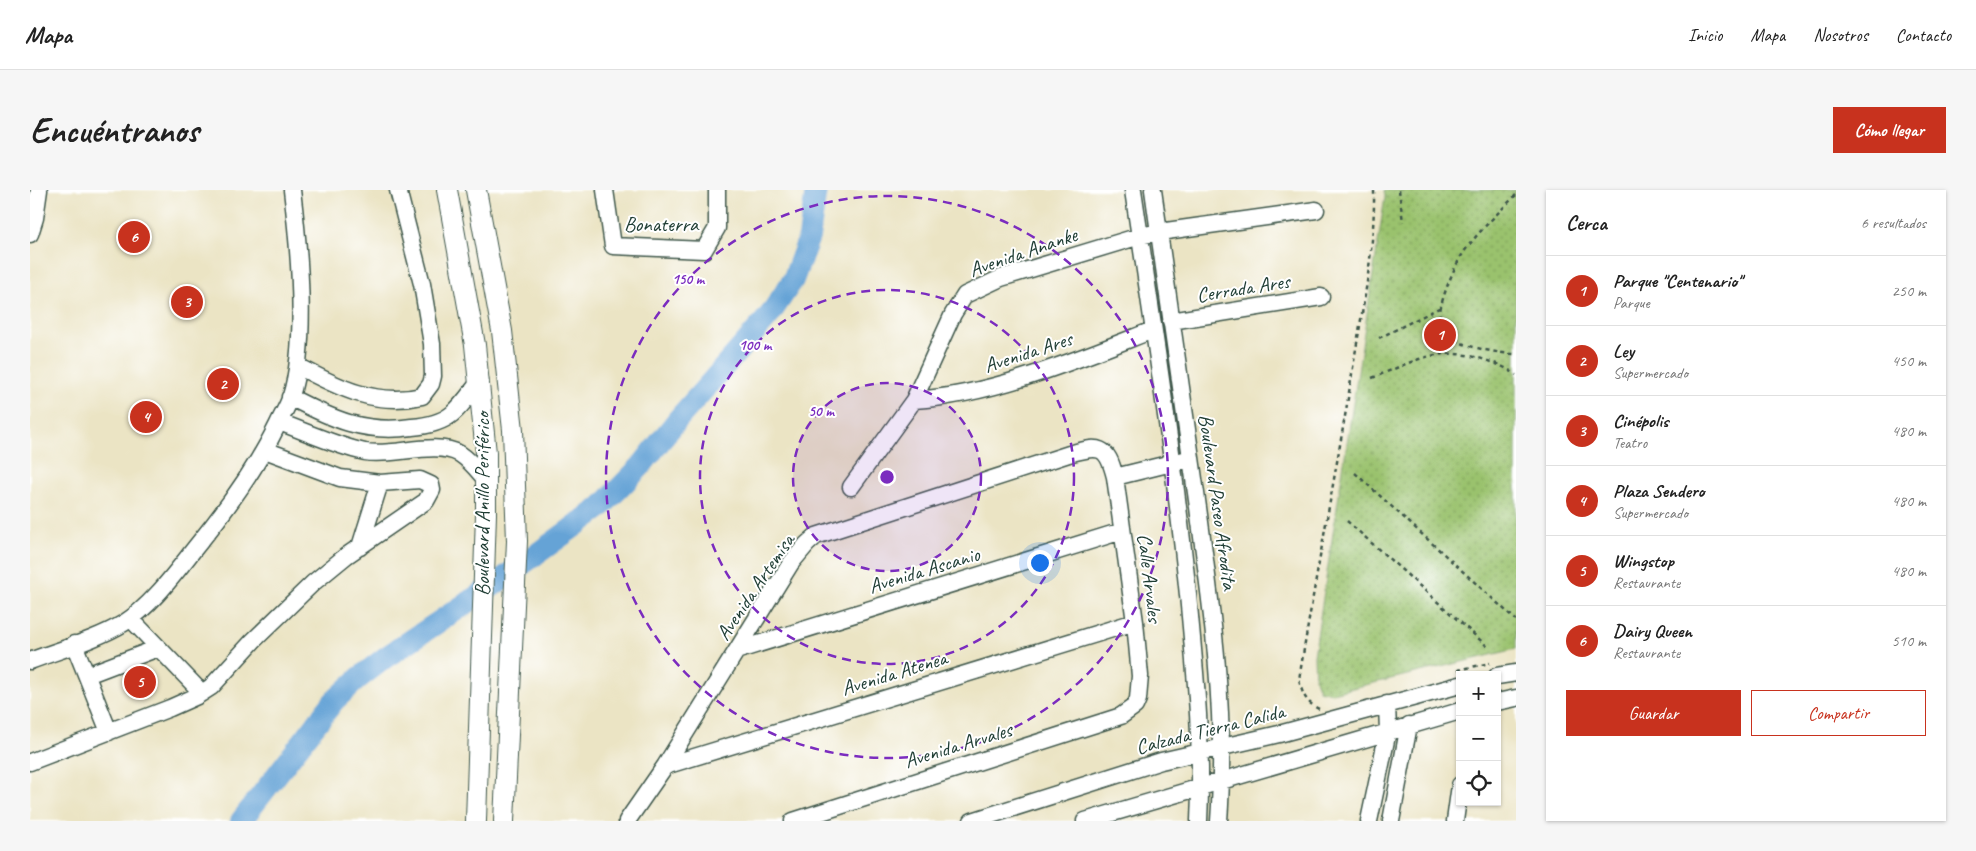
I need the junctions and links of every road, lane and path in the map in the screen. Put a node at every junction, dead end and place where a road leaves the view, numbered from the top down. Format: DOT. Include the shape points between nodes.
graph roads {
  1 [pos="39,190"];
  2 [pos="292,190"];
  3 [pos="398,190"];
  4 [pos="447,190"];
  5 [pos="476,190"];
  6 [pos="605,190"];
  7 [pos="717,190"];
  8 [pos="1133,190"];
  9 [pos="1153,190"];
  10 [pos="1374,190"];
  11 [pos="1399,190"];
  12 [pos="1516,195"];
  13 [pos="1316,210"];
  14 [pos="1403,222"];
  15 [pos="1159,232"];
  16 [pos="30,234"];
  17 [pos="1140,236"];
  18 [pos="1321,297"];
  19 [pos="1440,307"];
  20 [pos="1172,321"];
  21 [pos="1153,330"];
  22 [pos="1379,338"];
  23 [pos="1516,354"];
  24 [pos="298,366"];
  25 [pos="1516,375"];
  26 [pos="1372,378"];
  27 [pos="480,381"];
  28 [pos="290,397"];
  29 [pos="914,400"];
  30 [pos="279,422"];
  31 [pos="265,450"];
  32 [pos="1108,456"];
  33 [pos="1191,459"];
  34 [pos="1173,463"];
  35 [pos="1356,473"];
  36 [pos="1115,477"];
  37 [pos="486,481"];
  38 [pos="380,483"];
  39 [pos="851,487"];
  40 [pos="1347,521"];
  41 [pos="1122,531"];
  42 [pos="360,547"];
  43 [pos="131,619"];
  44 [pos="1516,620"];
  45 [pos="1134,622"];
  46 [pos="74,644"];
  47 [pos="1488,647"];
  48 [pos="158,648"];
  49 [pos="739,650"];
  50 [pos="30,661"];
  51 [pos="1497,669"];
  52 [pos="1516,673"];
  53 [pos="87,675"];
  54 [pos="1456,678"];
  55 [pos="202,693"];
  56 [pos="1516,698"];
  57 [pos="1501,701"];
  58 [pos="1387,704"];
  59 [pos="1134,706"];
  60 [pos="1327,710"];
  61 [pos="1456,712"];
  62 [pos="1409,725"];
  63 [pos="1388,731"];
  64 [pos="109,732"];
  65 [pos="1221,747"];
  66 [pos="1200,752"];
  67 [pos="30,762"];
  68 [pos="665,766"];
  69 [pos="1378,777"];
  70 [pos="1399,778"];
  71 [pos="1222,781"];
  72 [pos="1201,787"];
  73 [pos="1457,806"];
  74 [pos="476,821"];
  75 [pos="504,821"];
  76 [pos="627,821"];
  77 [pos="793,821"];
  78 [pos="972,821"];
  79 [pos="1085,821"];
  80 [pos="1199,821"];
  81 [pos="1219,821"];
  82 [pos="1371,821"];
  83 [pos="1391,821"];
  84 [pos="1455,821"];
  1 -- 16 [label="street"];
  2 -- 24 [label="street" via="299,265"];
  3 -- 24 [label="street" via="427,308 434,366 431,384 422,396 381,398 360,395"];
  4 -- 27 [label="main road, Boulevard Anillo Periférico"];
  5 -- 75 [label="main road, Boulevard Anillo Periférico" via="502,331 513,430 517,541"];
  6 -- 7 [label="street, Bonaterra" via="613,246 704,250 717,228"];
  8 -- 17 [label="street, Boulevard Paseo Afrodita"];
  9 -- 15 [label="street, Boulevard Paseo Afrodita"];
  10 -- 60 [label="path" via="1368,276 1299,680 1303,695 1314,706"];
  11 -- 14 [label="path"];
  12 -- 19 [label="path" via="1462,255"];
  13 -- 15 [label="street, Avenida Ananke"];
  15 -- 17 [label="street, Avenida Ananke"];
  15 -- 20 [label="street, Boulevard Paseo Afrodita"];
  17 -- 21 [label="street, Boulevard Paseo Afrodita"];
  17 -- 29 [label="street, Avenida Ananke" via="1001,278 965,295"];
  18 -- 20 [label="street, Cerrada Ares"];
  19 -- 22 [label="path"];
  19 -- 23 [label="path" via="1440,320 1447,335 1456,341 1501,354"];
  20 -- 33 [label="street, Boulevard Paseo Afrodita"];
  21 -- 29 [label="street, Avenida Ares" via="1012,381 964,394"];
  21 -- 34 [label="street, Boulevard Paseo Afrodita"];
  24 -- 28 [label="street"];
  25 -- 26 [label="path" via="1505,366 1449,352 1422,358"];
  27 -- 28 [label="street" via="451,414 440,421 396,430 350,424"];
  27 -- 37 [label="main road, Boulevard Anillo Periférico"];
  28 -- 30 [label="street"];
  29 -- 39 [label="street, Avenida Ananke"];
  30 -- 31 [label="street"];
  30 -- 37 [label="street" via="367,452 448,449 471,463"];
  31 -- 38 [label="street" via="340,478"];
  31 -- 43 [label="street" via="218,519"];
  32 -- 36 [label="street, Calle Arvales"];
  32 -- 49 [label="street, Avenida Artemisa" via="1101,450 1088,448 816,536 791,563"];
  33 -- 34 [label="street"];
  33 -- 65 [label="street, Boulevard Paseo Afrodita" via="1211,602"];
  34 -- 36 [label="street"];
  34 -- 66 [label="street, Boulevard Paseo Afrodita" via="1199,712"];
  35 -- 44 [label="path"];
  36 -- 41 [label="street, Calle Arvales"];
  37 -- 74 [label="main road, Boulevard Anillo Periférico"];
  38 -- 42 [label="street"];
  38 -- 42 [label="street" via="420,480 432,490 426,501"];
  40 -- 47 [label="path"];
  41 -- 45 [label="street, Calle Arvales"];
  41 -- 49 [label="street, Avenida Ascanio"];
  42 -- 55 [label="street" via="313,583"];
  43 -- 46 [label="street" via="110,631"];
  43 -- 48 [label="street"];
  45 -- 59 [label="street, Calle Arvales" via="1140,676 1138,699"];
  45 -- 68 [label="street, Avenida Atenea"];
  46 -- 50 [label="street"];
  46 -- 53 [label="street"];
  48 -- 53 [label="street"];
  48 -- 55 [label="street"];
  49 -- 68 [label="street, Avenida Artemisa"];
  51 -- 52 [label="street"];
  53 -- 64 [label="street"];
  54 -- 58 [label="street, Calzada Tierra Calida"];
  55 -- 64 [label="street"];
  56 -- 57 [label="street"];
  58 -- 63 [label="street"];
  58 -- 65 [label="street, Calzada Tierra Calida"];
  59 -- 77 [label="street, Avenida Arvales" via="1121,716"];
  61 -- 62 [label="street"];
  62 -- 63 [label="street"];
  62 -- 70 [label="street"];
  63 -- 69 [label="street"];
  63 -- 71 [label="street"];
  64 -- 67 [label="street"];
  65 -- 66 [label="street, Calzada Tierra Calida"];
  65 -- 71 [label="street, Boulevard Paseo Afrodita"];
  66 -- 72 [label="street, Boulevard Paseo Afrodita"];
  66 -- 78 [label="street, Calzada Tierra Calida" via="1160,761"];
  68 -- 76 [label="street, Avenida Artemisa"];
  69 -- 70 [label="street"];
  69 -- 82 [label="street"];
  70 -- 83 [label="street"];
  71 -- 72 [label="street"];
  71 -- 81 [label="street, Boulevard Paseo Afrodita"];
  72 -- 79 [label="street"];
  72 -- 80 [label="street, Boulevard Paseo Afrodita"];
  73 -- 84 [label="street"];
}
